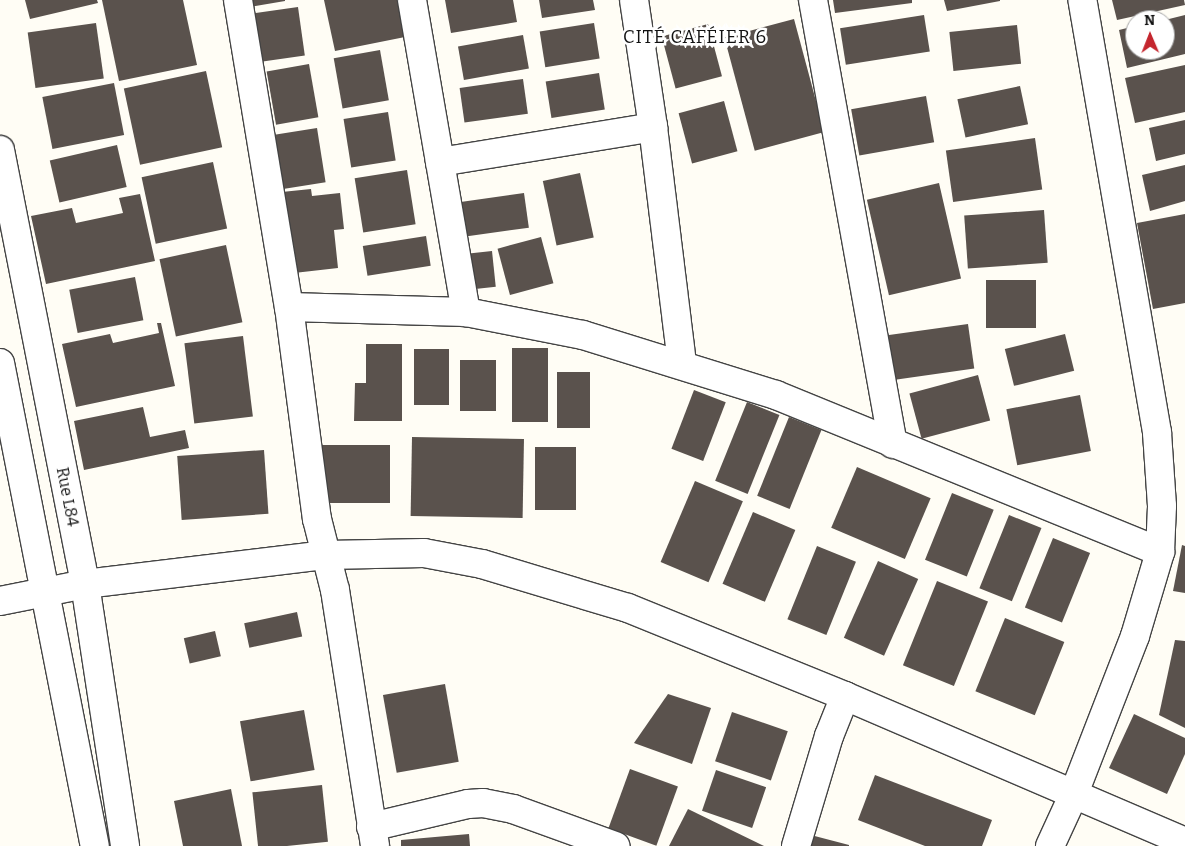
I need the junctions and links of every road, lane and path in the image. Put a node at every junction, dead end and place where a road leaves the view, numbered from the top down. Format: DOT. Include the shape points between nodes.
graph roads {
  1 [pos="238,0"];
  2 [pos="412,0"];
  3 [pos="634,0"];
  4 [pos="813,0"];
  5 [pos="1082,0"];
  6 [pos="653,127"];
  7 [pos="0,150"];
  8 [pos="440,162"];
  9 [pos="289,307"];
  10 [pos="466,312"];
  11 [pos="0,363"];
  12 [pos="682,364"];
  13 [pos="893,444"];
  14 [pos="1160,552"];
  15 [pos="326,556"];
  16 [pos="85,584"];
  17 [pos="43,593"];
  18 [pos="0,601"];
  19 [pos="846,696"];
  20 [pos="1073,796"];
  21 [pos="373,837"];
  22 [pos="1185,842"];
  23 [pos="95,846"];
  24 [pos="125,846"];
  25 [pos="615,846"];
  26 [pos="796,846"];
  27 [pos="1050,846"];
  1 -- 9 [label="street"];
  2 -- 8 [label="street"];
  3 -- 6 [label="street"];
  4 -- 13 [label="street"];
  5 -- 14 [label="street" via="1157,432 1162,506"];
  6 -- 8 [label="street"];
  6 -- 12 [label="street"];
  7 -- 16 [label="street, Rue L84"];
  8 -- 10 [label="street"];
  9 -- 10 [label="street"];
  9 -- 15 [label="street" via="317,518"];
  10 -- 12 [label="street" via="583,335"];
  11 -- 17 [label="street"];
  12 -- 13 [label="street" via="776,394"];
  13 -- 14 [label="street"];
  14 -- 20 [label="street" via="1135,636"];
  15 -- 16 [label="street"];
  15 -- 19 [label="street" via="424,553 482,564 628,608"];
  15 -- 21 [label="street" via="335,590"];
  16 -- 17 [label="street"];
  16 -- 24 [label="street, Rue L84"];
  17 -- 18 [label="street"];
  17 -- 23 [label="street"];
  19 -- 20 [label="street"];
  19 -- 26 [label="street" via="829,736"];
  20 -- 22 [label="street"];
  20 -- 27 [label="street"];
  21 -- 25 [label="street" via="468,804 483,804 513,809"];
}
